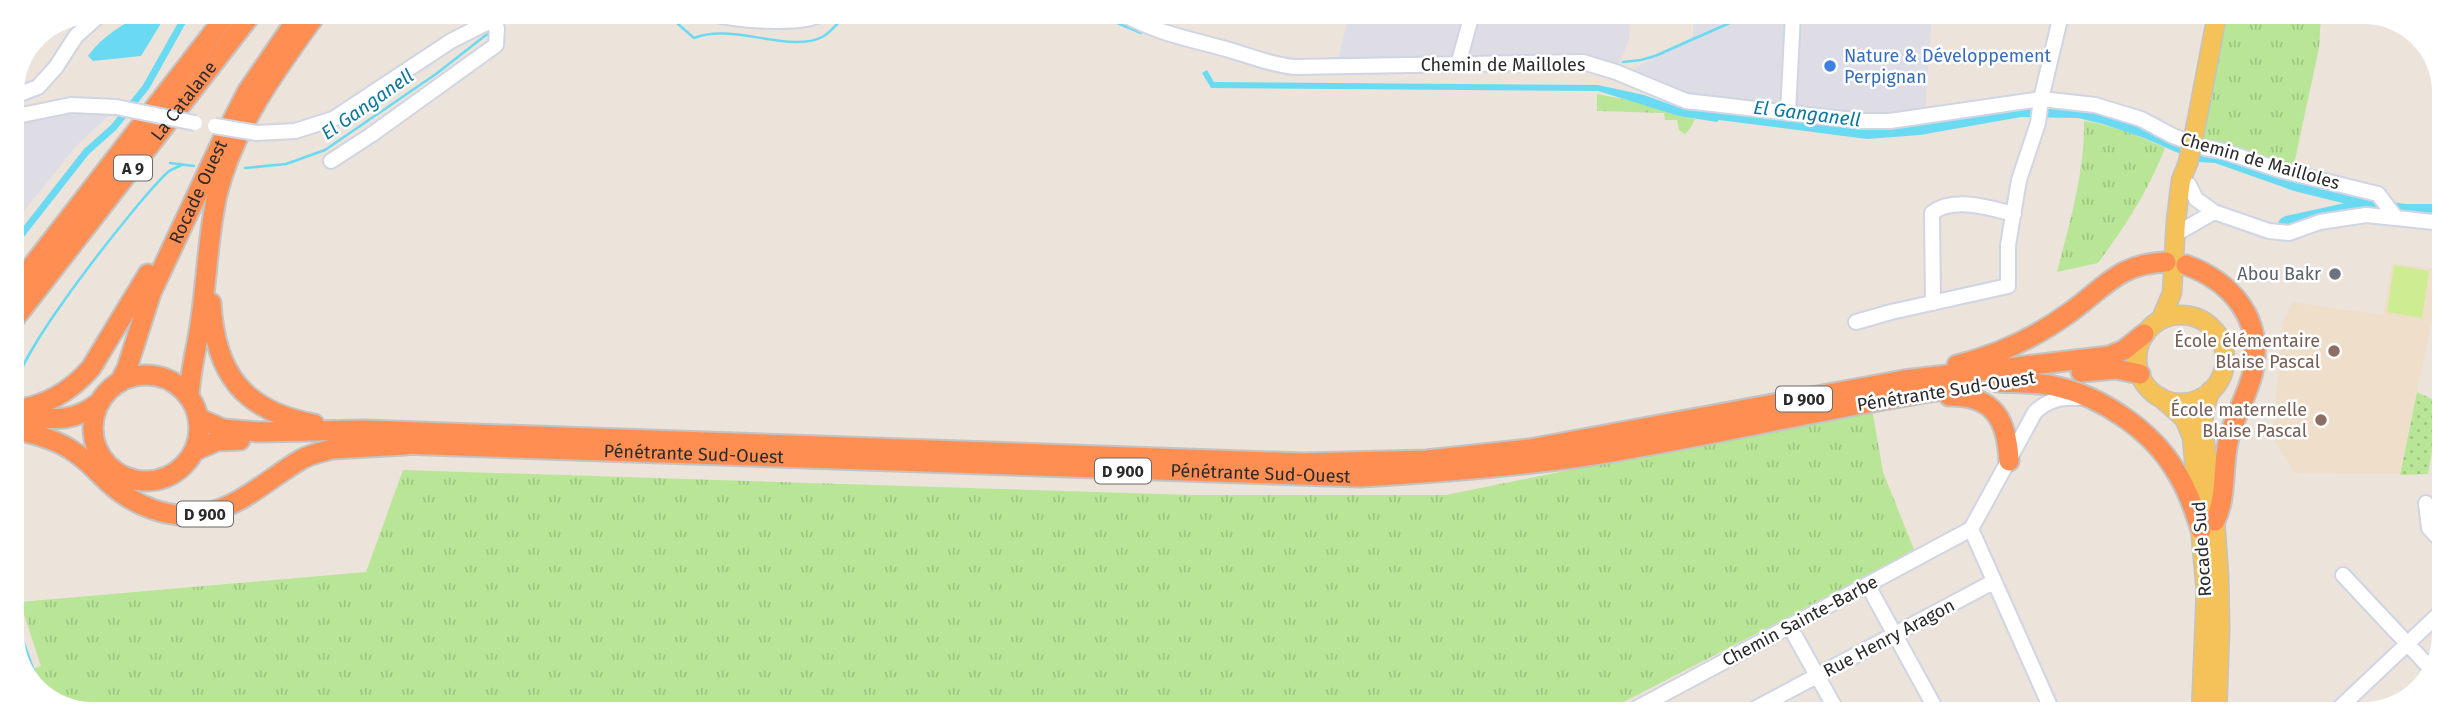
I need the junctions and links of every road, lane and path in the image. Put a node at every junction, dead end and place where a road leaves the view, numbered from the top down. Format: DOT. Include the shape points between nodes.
graph roads {
  1 [pos="89,24"];
  2 [pos="220,24"];
  3 [pos="244,24"];
  4 [pos="293,24"];
  5 [pos="310,24"];
  6 [pos="483,24"];
  7 [pos="492,24"];
  8 [pos="1146,24"];
  9 [pos="1469,24"];
  10 [pos="1792,24"];
  11 [pos="2060,24"];
  12 [pos="2215,24"];
  13 [pos="1458,65"];
  14 [pos="24,92"];
  15 [pos="2041,101"];
  16 [pos="1788,113"];
  17 [pos="24,115"];
  18 [pos="331,161"];
  19 [pos="2188,163"];
  20 [pos="2189,185"];
  21 [pos="198,190"];
  22 [pos="2214,212"];
  23 [pos="2014,214"];
  24 [pos="2395,217"];
  25 [pos="2431,222"];
  26 [pos="2181,231"];
  27 [pos="208,257"];
  28 [pos="2176,271"];
  29 [pos="24,276"];
  30 [pos="1933,303"];
  31 [pos="24,306"];
  32 [pos="2191,316"];
  33 [pos="2161,319"];
  34 [pos="1856,322"];
  35 [pos="2144,334"];
  36 [pos="2061,368"];
  37 [pos="2140,374"];
  38 [pos="1904,380"];
  39 [pos="120,382"];
  40 [pos="1998,382"];
  41 [pos="2210,391"];
  42 [pos="189,397"];
  43 [pos="2160,397"];
  44 [pos="2091,398"];
  45 [pos="1880,401"];
  46 [pos="100,402"];
  47 [pos="25,408"];
  48 [pos="25,416"];
  49 [pos="198,418"];
  50 [pos="25,428"];
  51 [pos="364,430"];
  52 [pos="25,432"];
  53 [pos="96,444"];
  54 [pos="405,444"];
  55 [pos="194,451"];
  56 [pos="2009,461"];
  57 [pos="2426,503"];
  58 [pos="2208,525"];
  59 [pos="1971,529"];
  60 [pos="2432,531"];
  61 [pos="2343,575"];
  62 [pos="1993,582"];
  63 [pos="1872,593"];
  64 [pos="2432,620"];
  65 [pos="1895,635"];
  66 [pos="1795,636"];
  67 [pos="2407,644"];
  68 [pos="2425,662"];
  69 [pos="1818,676"];
  70 [pos="1653,702"];
  71 [pos="1768,702"];
  72 [pos="1833,702"];
  73 [pos="1932,702"];
  74 [pos="2048,702"];
  75 [pos="2201,702"];
  76 [pos="2217,702"];
  77 [pos="2346,702"];
  1 -- 14 [label="street" via="38,87"];
  2 -- 29 [label="highway, La Catalane / A 9"];
  3 -- 31 [label="highway, La Catalane / A 9"];
  4 -- 21 [label="highway, Rocade Ouest" via="247,92"];
  5 -- 27 [label="highway, Rocade Ouest" via="258,100 234,146 217,197"];
  6 -- 17 [label="street, bridge" via="334,119 295,131 257,133 116,107 71,105"];
  7 -- 18 [label="street" via="496,45"];
  8 -- 13 [label="street, Chemin de Mailloles" via="1269,64"];
  9 -- 13 [label="street"];
  10 -- 16 [label="street"];
  11 -- 15 [label="street"];
  12 -- 19 [label="main road, bridge"];
  13 -- 16 [label="street, Chemin de Mailloles" via="1583,62 1686,101"];
  15 -- 16 [label="street, Chemin de Mailloles" via="1890,121"];
  15 -- 23 [label="street"];
  15 -- 24 [label="street, Chemin de Mailloles" via="2095,105 2139,118 2206,148 2378,194"];
  19 -- 20 [label="main road"];
  19 -- 28 [label="main road" via="2176,220"];
  20 -- 22 [label="street" via="2196,199"];
  20 -- 26 [label="main road"];
  21 -- 39 [label="highway, Rocade Ouest" via="151,293"];
  21 -- 47 [label="highway" via="86,373 70,389"];
  22 -- 24 [label="street" via="2289,233 2320,222 2366,215"];
  22 -- 26 [label="street"];
  23 -- 30 [label="street" via="2008,286"];
  23 -- 30 [label="street" via="1958,205 1931,213"];
  24 -- 25 [label="street"];
  26 -- 28 [label="main road"];
  27 -- 42 [label="highway, Rocade Ouest"];
  27 -- 51 [label="highway" via="217,349 242,391 261,407 288,419"];
  28 -- 32 [label="main road"];
  28 -- 33 [label="main road"];
  28 -- 38 [label="highway" via="2149,262 2130,267 2068,314 1998,352"];
  28 -- 58 [label="highway" via="2204,271 2232,291 2253,330 2255,368 2227,443 2222,505"];
  30 -- 34 [label="street"];
  32 -- 33 [label="main road"];
  32 -- 41 [label="main road" via="2210,326 2222,345 2222,373"];
  33 -- 35 [label="main road"];
  35 -- 36 [label="highway, D 900" via="2124,350"];
  35 -- 37 [label="main road" via="2137,358"];
  36 -- 37 [label="highway, D 900"];
  36 -- 38 [label="highway, Pénétrante Sud-Ouest / D 900"];
  36 -- 40 [label="highway, Pénétrante Sud-Ouest / D 900"];
  37 -- 43 [label="main road"];
  38 -- 51 [label="highway, Pénétrante Sud-Ouest / D 900" via="1529,449 1440,459 1302,463"];
  39 -- 42 [label="highway" via="157,376"];
  39 -- 46 [label="highway, Rocade Ouest"];
  40 -- 44 [label="highway" via="2056,386"];
  40 -- 45 [label="highway, Pénétrante Sud-Ouest / D 900"];
  41 -- 43 [label="main road" via="2186,402"];
  41 -- 58 [label="main road, Rocade Sud" via="2203,428"];
  42 -- 49 [label="highway"];
  43 -- 58 [label="main road, Rocade Sud" via="2183,418 2192,437"];
  44 -- 56 [label="street" via="2062,397 2045,403 2035,412"];
  44 -- 58 [label="highway" via="2126,418 2162,453"];
  45 -- 54 [label="highway, Pénétrante Sud-Ouest / D 900" via="1589,456 1360,477"];
  45 -- 56 [label="highway" via="1952,396 1984,403 2002,422"];
  46 -- 48 [label="highway" via="73,418"];
  46 -- 53 [label="highway" via="94,423"];
  49 -- 51 [label="highway" via="223,429 258,432"];
  49 -- 55 [label="highway"];
  50 -- 53 [label="highway, Pénétrante Sud-Ouest" via="66,427"];
  52 -- 54 [label="highway, Pénétrante Sud-Ouest / D 900" via="78,454 130,499 151,509 190,515 233,504 322,452"];
  53 -- 55 [label="highway" via="116,471 149,481 171,475"];
  54 -- 55 [label="highway, Pénétrante Sud-Ouest / D 900" via="238,440 217,441"];
  56 -- 59 [label="street"];
  57 -- 60 [label="street"];
  58 -- 75 [label="main road, Rocade Sud"];
  58 -- 76 [label="main road, Rocade Sud" via="2220,630"];
  59 -- 62 [label="street"];
  59 -- 70 [label="street, Chemin Sainte-Barbe"];
  61 -- 67 [label="street"];
  62 -- 65 [label="street, Rue Henry Aragon"];
  62 -- 74 [label="street"];
  63 -- 65 [label="street"];
  64 -- 67 [label="street"];
  65 -- 69 [label="street, Rue Henry Aragon"];
  65 -- 73 [label="street"];
  66 -- 69 [label="street"];
  67 -- 68 [label="street"];
  67 -- 77 [label="street"];
  69 -- 71 [label="street, Rue Henry Aragon"];
  69 -- 72 [label="street"];
}
